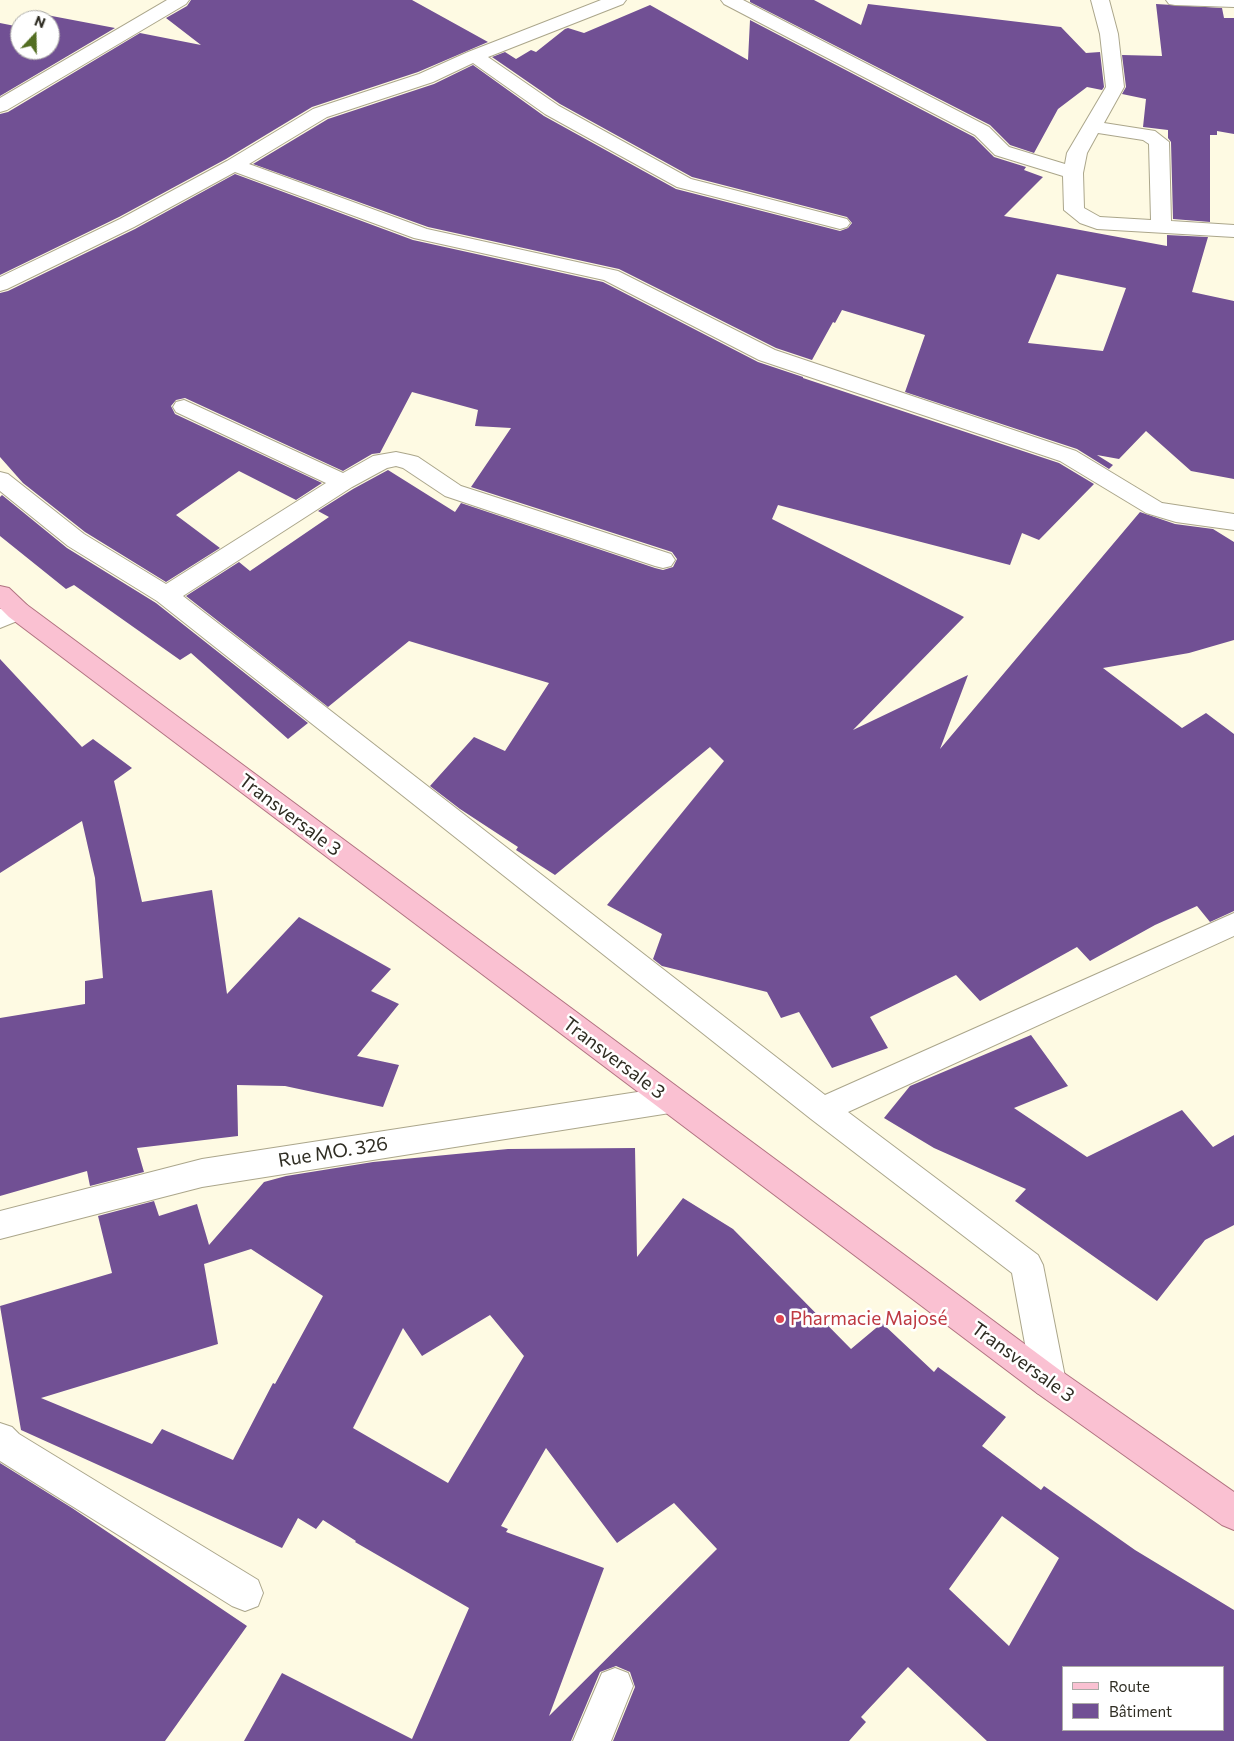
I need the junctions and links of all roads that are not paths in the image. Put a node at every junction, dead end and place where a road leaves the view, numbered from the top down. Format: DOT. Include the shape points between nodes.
graph roads {
  1 [pos="180,0"];
  2 [pos="617,0"];
  3 [pos="730,0"];
  4 [pos="1100,0"];
  5 [pos="1175,0"];
  6 [pos="1234,2"];
  7 [pos="474,56"];
  8 [pos="0,106"];
  9 [pos="1093,127"];
  10 [pos="234,165"];
  11 [pos="1073,173"];
  12 [pos="840,223"];
  13 [pos="1161,228"];
  14 [pos="1234,231"];
  15 [pos="0,284"];
  16 [pos="184,407"];
  17 [pos="0,478"];
  18 [pos="344,482"];
  19 [pos="1234,522"];
  20 [pos="663,560"];
  21 [pos="166,595"];
  22 [pos="6,608"];
  23 [pos="1234,924"];
  24 [pos="670,1100"];
  25 [pos="822,1110"];
  26 [pos="0,1226"];
  27 [pos="1049,1382"];
  28 [pos="0,1439"];
  29 [pos="1234,1513"];
  30 [pos="245,1593"];
  31 [pos="615,1686"];
  32 [pos="592,1741"];
  1 -- 8 [label="street"];
  2 -- 7 [label="street"];
  3 -- 11 [label="street" via="982,131 1002,151"];
  4 -- 9 [label="street" via="1109,34 1116,87"];
  5 -- 6 [label="street"];
  7 -- 10 [label="street" via="426,78 320,113"];
  7 -- 12 [label="street" via="552,110 684,183"];
  9 -- 11 [label="street" via="1077,153"];
  9 -- 13 [label="street" via="1148,135 1159,142"];
  10 -- 15 [label="street" via="127,223"];
  10 -- 19 [label="street" via="421,234 611,275 767,355 1068,456 1154,508"];
  11 -- 13 [label="street" via="1074,210 1080,215 1097,223"];
  13 -- 14 [label="street"];
  16 -- 18 [label="street"];
  17 -- 21 [label="street" via="76,540"];
  18 -- 20 [label="street" via="381,461 396,459 410,462 454,491"];
  18 -- 21 [label="street"];
  21 -- 25 [label="street"];
  22 -- 24 [label="main road, Transversale 3"];
  23 -- 25 [label="street"];
  24 -- 26 [label="street, Rue MO. 326" via="202,1173"];
  24 -- 27 [label="main road, Transversale 3"];
  25 -- 27 [label="street" via="1027,1265"];
  27 -- 29 [label="main road, Transversale 3"];
  28 -- 30 [label="street"];
  31 -- 32 [label="street"];
}
